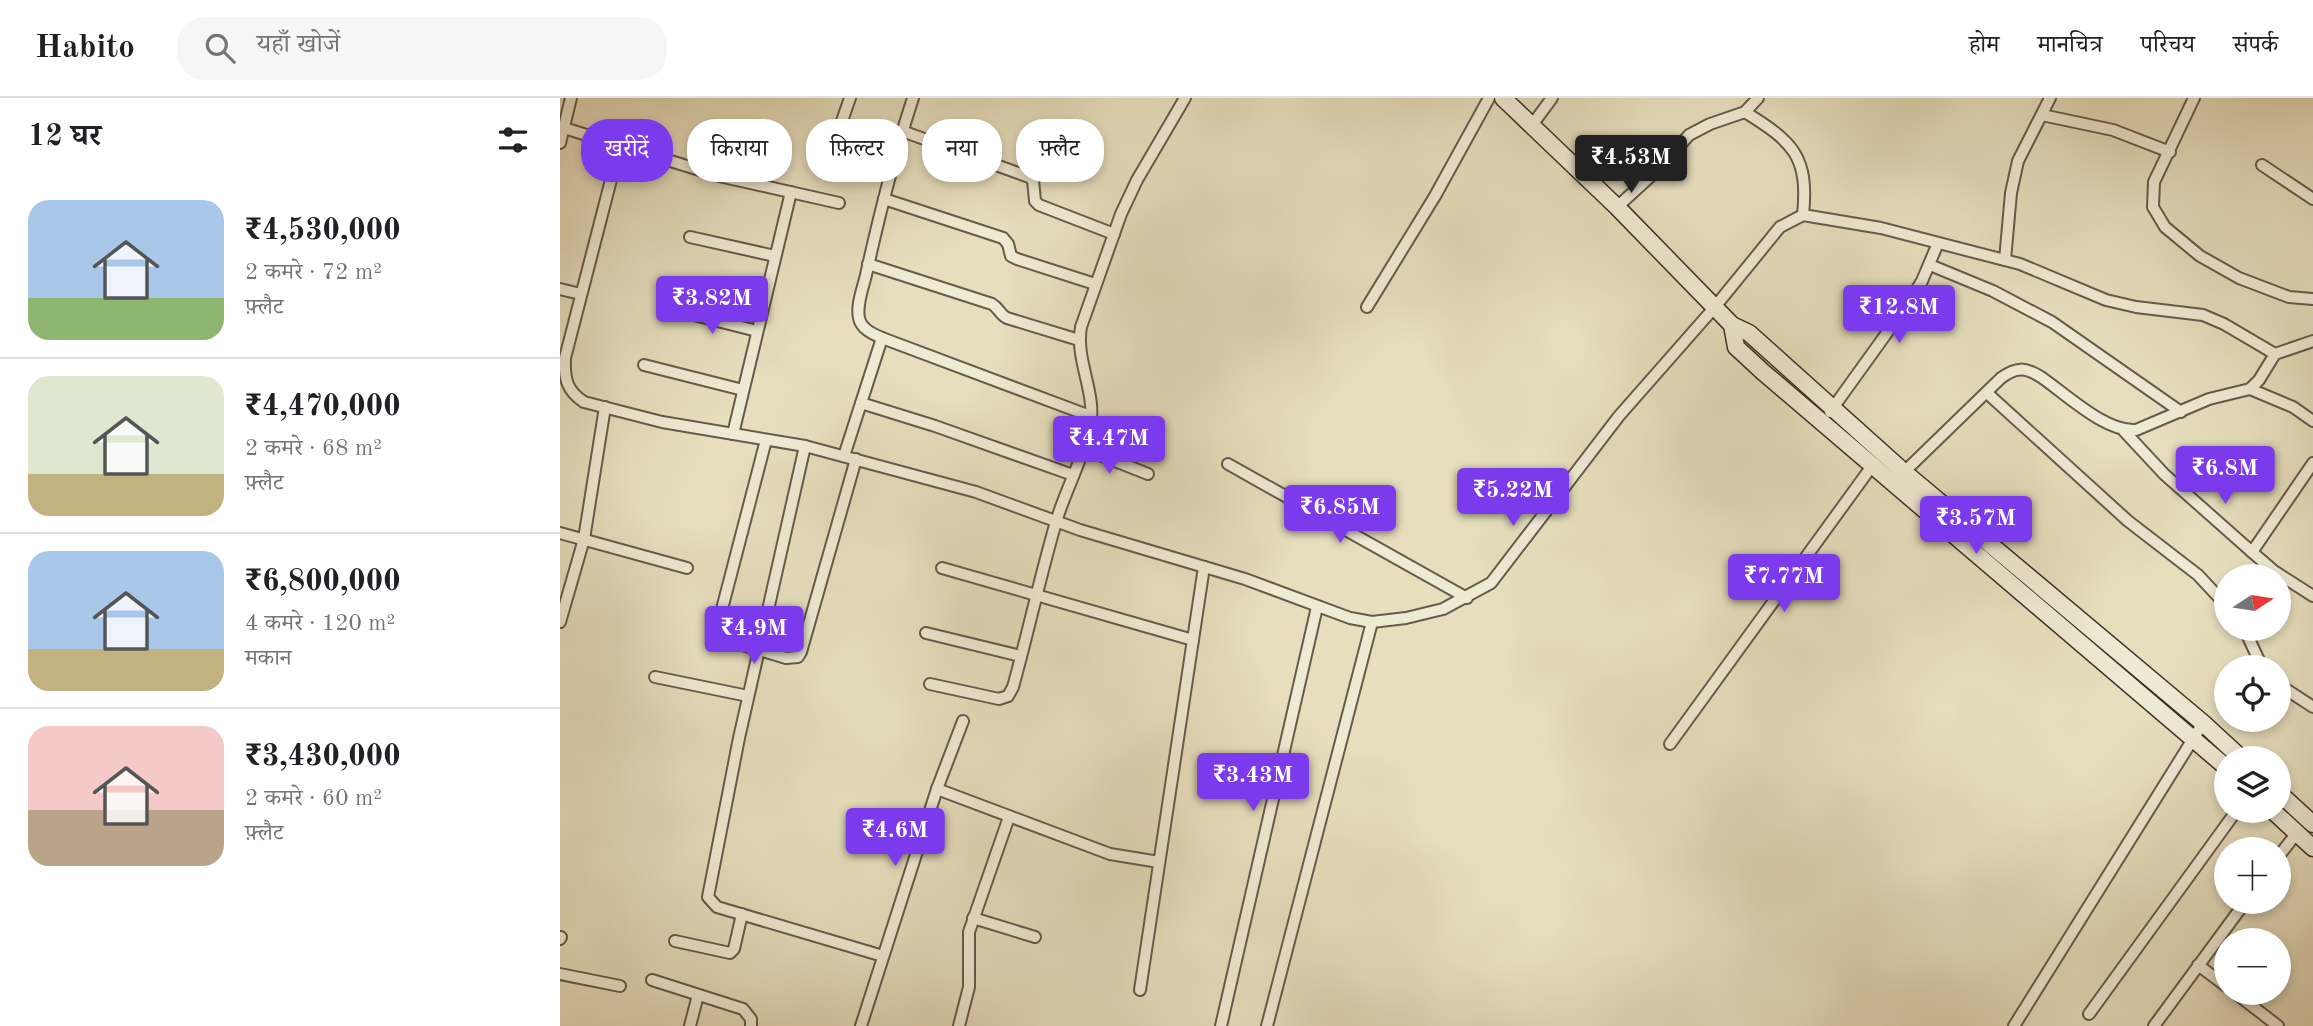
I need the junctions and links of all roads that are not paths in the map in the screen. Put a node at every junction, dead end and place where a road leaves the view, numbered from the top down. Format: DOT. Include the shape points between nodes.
graph roads {
  1 [pos="571,98"];
  2 [pos="850,98"];
  3 [pos="913,98"];
  4 [pos="1185,98"];
  5 [pos="1489,98"];
  6 [pos="1503,98"];
  7 [pos="1552,98"];
  8 [pos="1758,98"];
  9 [pos="2050,98"];
  10 [pos="2191,99"];
  11 [pos="1745,112"];
  12 [pos="2042,115"];
  13 [pos="843,119"];
  14 [pos="906,119"];
  15 [pos="1532,125"];
  16 [pos="564,128"];
  17 [pos="581,133"];
  18 [pos="908,133"];
  19 [pos="560,143"];
  20 [pos="2169,152"];
  21 [pos="673,161"];
  22 [pos="2262,165"];
  23 [pos="611,182"];
  24 [pos="888,182"];
  25 [pos="791,192"];
  26 [pos="2313,198"];
  27 [pos="884,199"];
  28 [pos="839,203"];
  29 [pos="1616,207"];
  30 [pos="1803,215"];
  31 [pos="1114,234"];
  32 [pos="690,237"];
  33 [pos="1938,243"];
  34 [pos="775,256"];
  35 [pos="2006,260"];
  36 [pos="868,264"];
  37 [pos="1930,265"];
  38 [pos="1095,284"];
  39 [pos="560,289"];
  40 [pos="581,294"];
  41 [pos="2313,299"];
  42 [pos="1367,307"];
  43 [pos="1714,308"];
  44 [pos="674,310"];
  45 [pos="757,331"];
  46 [pos="882,338"];
  47 [pos="1079,340"];
  48 [pos="2313,341"];
  49 [pos="2274,354"];
  50 [pos="644,365"];
  51 [pos="562,372"];
  52 [pos="2250,389"];
  53 [pos="743,390"];
  54 [pos="1987,393"];
  55 [pos="861,403"];
  56 [pos="605,407"];
  57 [pos="2181,411"];
  58 [pos="1090,416"];
  59 [pos="1826,416"];
  60 [pos="2313,421"];
  61 [pos="2124,431"];
  62 [pos="733,434"];
  63 [pos="766,440"];
  64 [pos="805,446"];
  65 [pos="1082,448"];
  66 [pos="850,458"];
  67 [pos="2313,463"];
  68 [pos="1228,464"];
  69 [pos="1872,466"];
  70 [pos="1148,474"];
  71 [pos="1073,475"];
  72 [pos="1898,478"];
  73 [pos="1056,521"];
  74 [pos="560,533"];
  75 [pos="584,539"];
  76 [pos="2252,552"];
  77 [pos="687,568"];
  78 [pos="942,568"];
  79 [pos="1208,569"];
  80 [pos="2214,592"];
  81 [pos="1037,596"];
  82 [pos="2313,596"];
  83 [pos="1466,598"];
  84 [pos="1317,607"];
  85 [pos="560,622"];
  86 [pos="1371,622"];
  87 [pos="926,633"];
  88 [pos="1193,640"];
  89 [pos="758,650"];
  90 [pos="1021,656"];
  91 [pos="655,677"];
  92 [pos="930,684"];
  93 [pos="2291,693"];
  94 [pos="748,696"];
  95 [pos="2313,707"];
  96 [pos="963,722"];
  97 [pos="2203,723"];
  98 [pos="2194,737"];
  99 [pos="1670,744"];
  100 [pos="2228,746"];
  101 [pos="2214,756"];
  102 [pos="937,789"];
  103 [pos="2291,802"];
  104 [pos="1009,817"];
  105 [pos="2311,818"];
  106 [pos="2228,823"];
  107 [pos="2285,823"];
  108 [pos="2296,834"];
  109 [pos="2291,840"];
  110 [pos="2313,848"];
  111 [pos="1159,862"];
  112 [pos="742,914"];
  113 [pos="2236,914"];
  114 [pos="973,918"];
  115 [pos="1035,937"];
  116 [pos="675,940"];
  117 [pos="883,956"];
  118 [pos="2198,965"];
  119 [pos="560,974"];
  120 [pos="2214,977"];
  121 [pos="652,980"];
  122 [pos="620,986"];
  123 [pos="1140,990"];
  124 [pos="698,995"];
  125 [pos="2251,1005"];
  126 [pos="2089,1014"];
  127 [pos="690,1026"];
  128 [pos="751,1026"];
  129 [pos="861,1026"];
  130 [pos="959,1026"];
  131 [pos="1221,1026"];
  132 [pos="1267,1026"];
  133 [pos="2014,1026"];
  134 [pos="2154,1026"];
  135 [pos="2278,1026"];
  1 -- 16 [label="street"];
  2 -- 13 [label="street"];
  3 -- 14 [label="street"];
  4 -- 31 [label="street" via="1136,180"];
  5 -- 42 [label="street"];
  6 -- 15 [label="street"];
  7 -- 15 [label="street"];
  8 -- 11 [label="street"];
  9 -- 12 [label="street"];
  10 -- 20 [label="street"];
  11 -- 29 [label="street" via="1689,135"];
  11 -- 30 [label="street" via="1782,136 1800,162"];
  12 -- 20 [label="street" via="2113,130"];
  12 -- 35 [label="street" via="2018,161"];
  15 -- 29 [label="street"];
  16 -- 17 [label="street"];
  16 -- 19 [label="street"];
  18 -- 31 [label="street" via="1028,177 1033,180 1039,205"];
  20 -- 41 [label="street" via="2154,182 2153,207 2165,227 2200,256 2239,278 2289,297"];
  21 -- 25 [label="street"];
  22 -- 26 [label="street"];
  23 -- 40 [label="street"];
  24 -- 27 [label="street"];
  25 -- 28 [label="street"];
  25 -- 34 [label="street"];
  27 -- 36 [label="street"];
  27 -- 38 [label="street" via="1003,238 1011,256"];
  29 -- 43 [label="street"];
  30 -- 33 [label="street"];
  30 -- 43 [label="street" via="1780,227"];
  31 -- 38 [label="street"];
  32 -- 34 [label="street"];
  33 -- 35 [label="street"];
  33 -- 37 [label="street"];
  34 -- 45 [label="street"];
  35 -- 49 [label="street" via="2106,300 2203,315"];
  36 -- 46 [label="street" via="858,316 868,331"];
  36 -- 47 [label="street" via="992,304 1007,318"];
  37 -- 57 [label="street" via="2052,322"];
  37 -- 59 [label="street" via="1907,305"];
  38 -- 47 [label="street"];
  39 -- 40 [label="street"];
  40 -- 51 [label="street"];
  43 -- 59 [label="street" via="1732,325 1736,347"];
  43 -- 83 [label="street" via="1619,416 1491,583"];
  44 -- 45 [label="street"];
  45 -- 53 [label="street"];
  46 -- 55 [label="street"];
  46 -- 58 [label="street"];
  47 -- 58 [label="street"];
  48 -- 49 [label="street"];
  49 -- 52 [label="street"];
  50 -- 53 [label="street"];
  51 -- 56 [label="street" via="574,396"];
  52 -- 57 [label="street"];
  52 -- 60 [label="street"];
  53 -- 62 [label="street"];
  54 -- 61 [label="street" via="2010,372 2029,370"];
  54 -- 72 [label="street"];
  54 -- 80 [label="street"];
  55 -- 66 [label="street"];
  55 -- 71 [label="street"];
  56 -- 62 [label="street"];
  56 -- 75 [label="street"];
  57 -- 61 [label="street" via="2149,426"];
  58 -- 65 [label="street"];
  59 -- 69 [label="street"];
  59 -- 72 [label="street"];
  61 -- 76 [label="street" via="2164,474"];
  62 -- 63 [label="street"];
  63 -- 64 [label="street"];
  63 -- 89 [label="street" via="716,627 717,636"];
  64 -- 66 [label="street"];
  64 -- 89 [label="street"];
  65 -- 70 [label="street"];
  65 -- 71 [label="street"];
  66 -- 73 [label="street" via="976,492"];
  66 -- 89 [label="street" via="801,652 793,658"];
  67 -- 76 [label="street"];
  68 -- 83 [label="street"];
  69 -- 72 [label="street"];
  69 -- 99 [label="street"];
  71 -- 73 [label="street"];
  72 -- 97 [label="street"];
  72 -- 98 [label="street"];
  73 -- 79 [label="street"];
  73 -- 81 [label="street"];
  74 -- 75 [label="street"];
  75 -- 77 [label="street"];
  75 -- 85 [label="street"];
  76 -- 82 [label="street"];
  78 -- 81 [label="street"];
  79 -- 84 [label="street"];
  79 -- 88 [label="street"];
  81 -- 88 [label="street"];
  81 -- 90 [label="street"];
  83 -- 86 [label="street" via="1443,609"];
  84 -- 86 [label="street"];
  84 -- 131 [label="street"];
  86 -- 132 [label="street"];
  87 -- 90 [label="street"];
  88 -- 111 [label="street"];
  89 -- 94 [label="street"];
  90 -- 92 [label="street" via="1008,696"];
  91 -- 94 [label="street"];
  93 -- 95 [label="street"];
  94 -- 112 [label="street" via="708,897 717,906"];
  96 -- 102 [label="street"];
  97 -- 98 [label="street"];
  97 -- 100 [label="street"];
  98 -- 101 [label="street"];
  98 -- 133 [label="street"];
  102 -- 104 [label="street"];
  102 -- 117 [label="street"];
  103 -- 105 [label="street"];
  104 -- 111 [label="street" via="1110,855"];
  104 -- 114 [label="street"];
  105 -- 108 [label="street"];
  106 -- 126 [label="street"];
  107 -- 108 [label="street"];
  108 -- 109 [label="street"];
  108 -- 110 [label="street"];
  111 -- 123 [label="street"];
  112 -- 116 [label="street" via="730,953"];
  112 -- 117 [label="street"];
  113 -- 118 [label="street"];
  114 -- 115 [label="street"];
  114 -- 130 [label="street" via="969,987"];
  117 -- 129 [label="street"];
  118 -- 120 [label="street"];
  118 -- 134 [label="street"];
  119 -- 122 [label="street"];
  121 -- 124 [label="street"];
  124 -- 127 [label="street"];
  124 -- 128 [label="street" via="743,1009"];
  125 -- 135 [label="street"];
}
